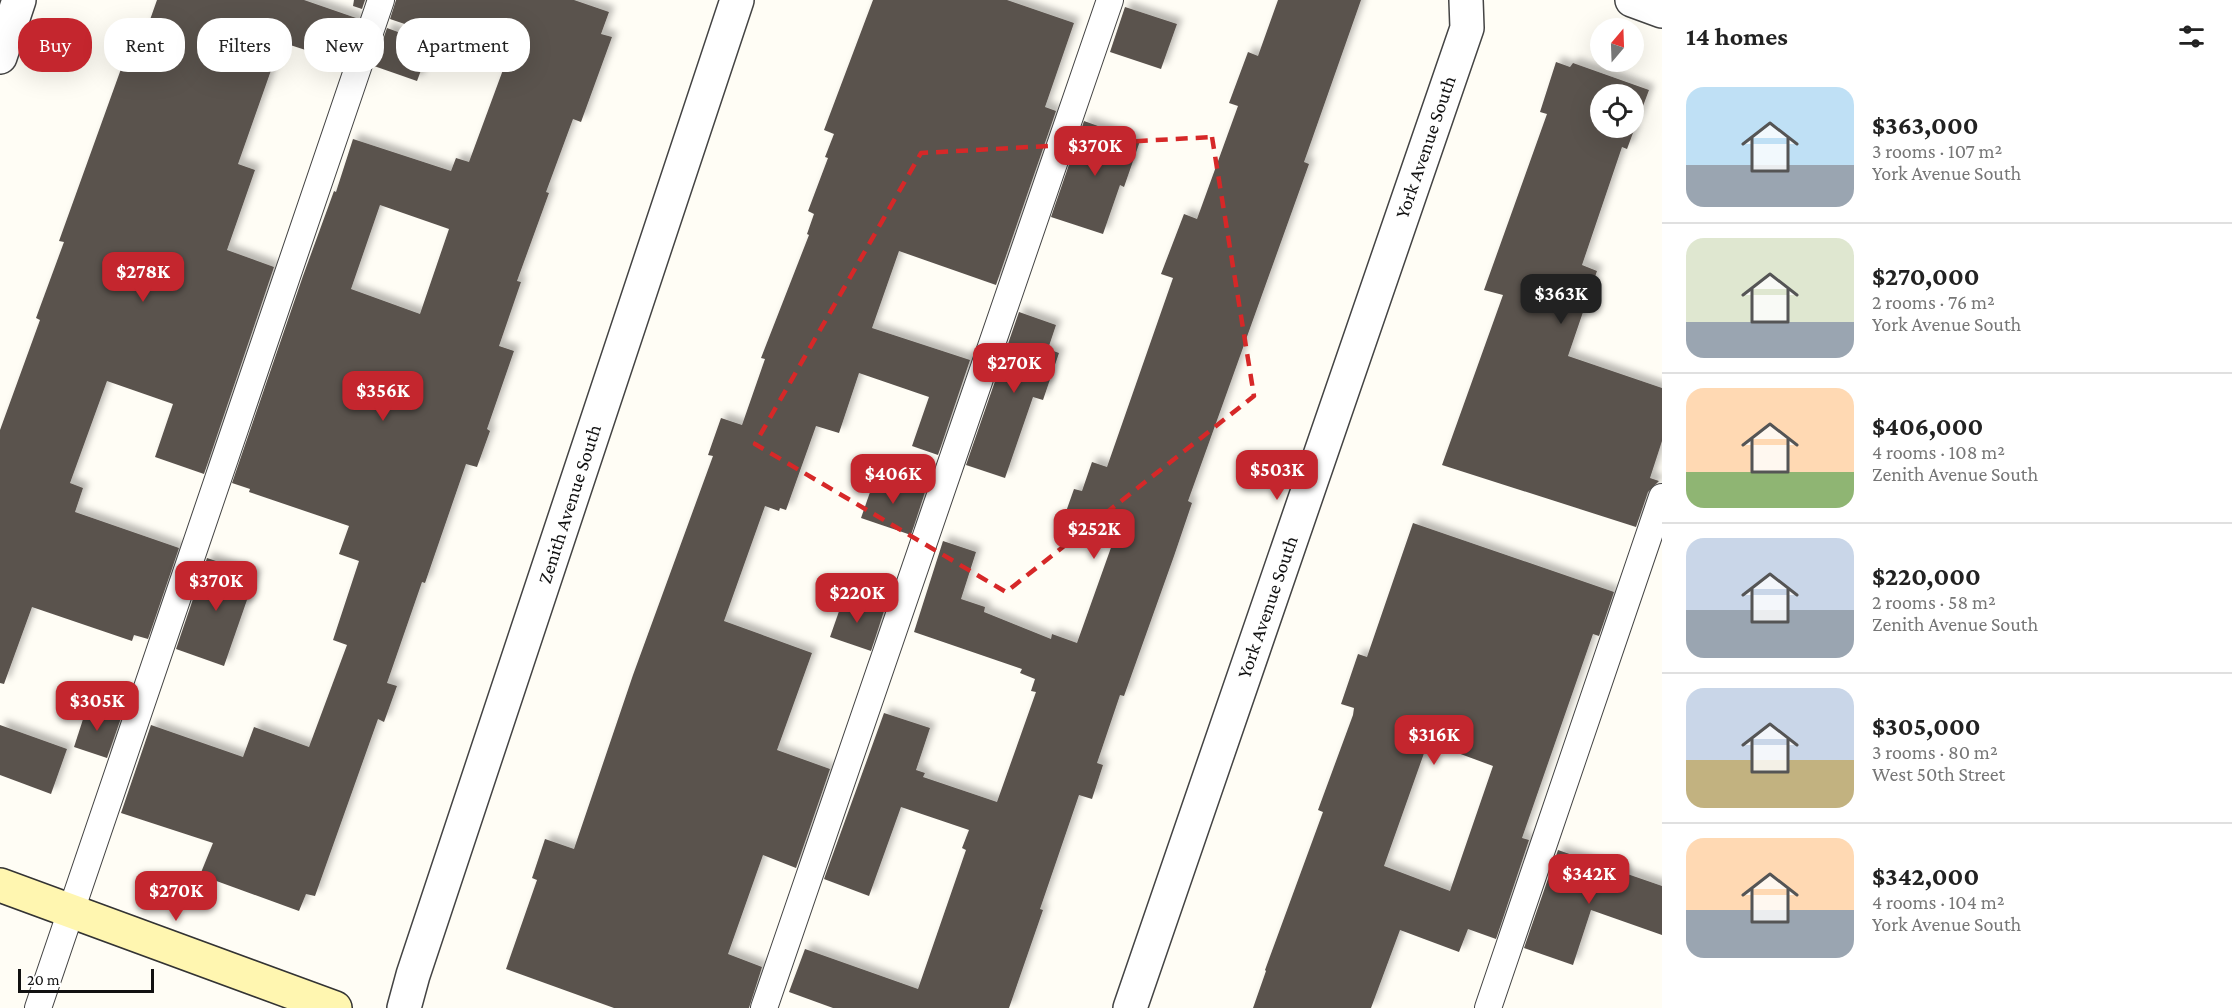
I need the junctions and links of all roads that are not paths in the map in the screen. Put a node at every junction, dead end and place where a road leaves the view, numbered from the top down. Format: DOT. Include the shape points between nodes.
graph roads {
  1 [pos="19,0"];
  2 [pos="381,0"];
  3 [pos="737,0"];
  4 [pos="1110,0"];
  5 [pos="1466,0"];
  6 [pos="1632,0"];
  7 [pos="1662,11"];
  8 [pos="0,57"];
  9 [pos="1662,498"];
  10 [pos="0,885"];
  11 [pos="72,910"];
  12 [pos="38,1008"];
  13 [pos="334,1008"];
  14 [pos="404,1008"];
  15 [pos="764,1008"];
  16 [pos="1130,1008"];
  17 [pos="1488,1008"];
  1 -- 8 [label="street"];
  2 -- 11 [label="lane"];
  3 -- 14 [label="street, Zenith Avenue South"];
  4 -- 15 [label="lane"];
  5 -- 16 [label="street, York Avenue South" via="1467,28"];
  6 -- 7 [label="street"];
  9 -- 17 [label="lane"];
  10 -- 11 [label="main road"];
  11 -- 12 [label="lane"];
  11 -- 13 [label="main road"];
}
